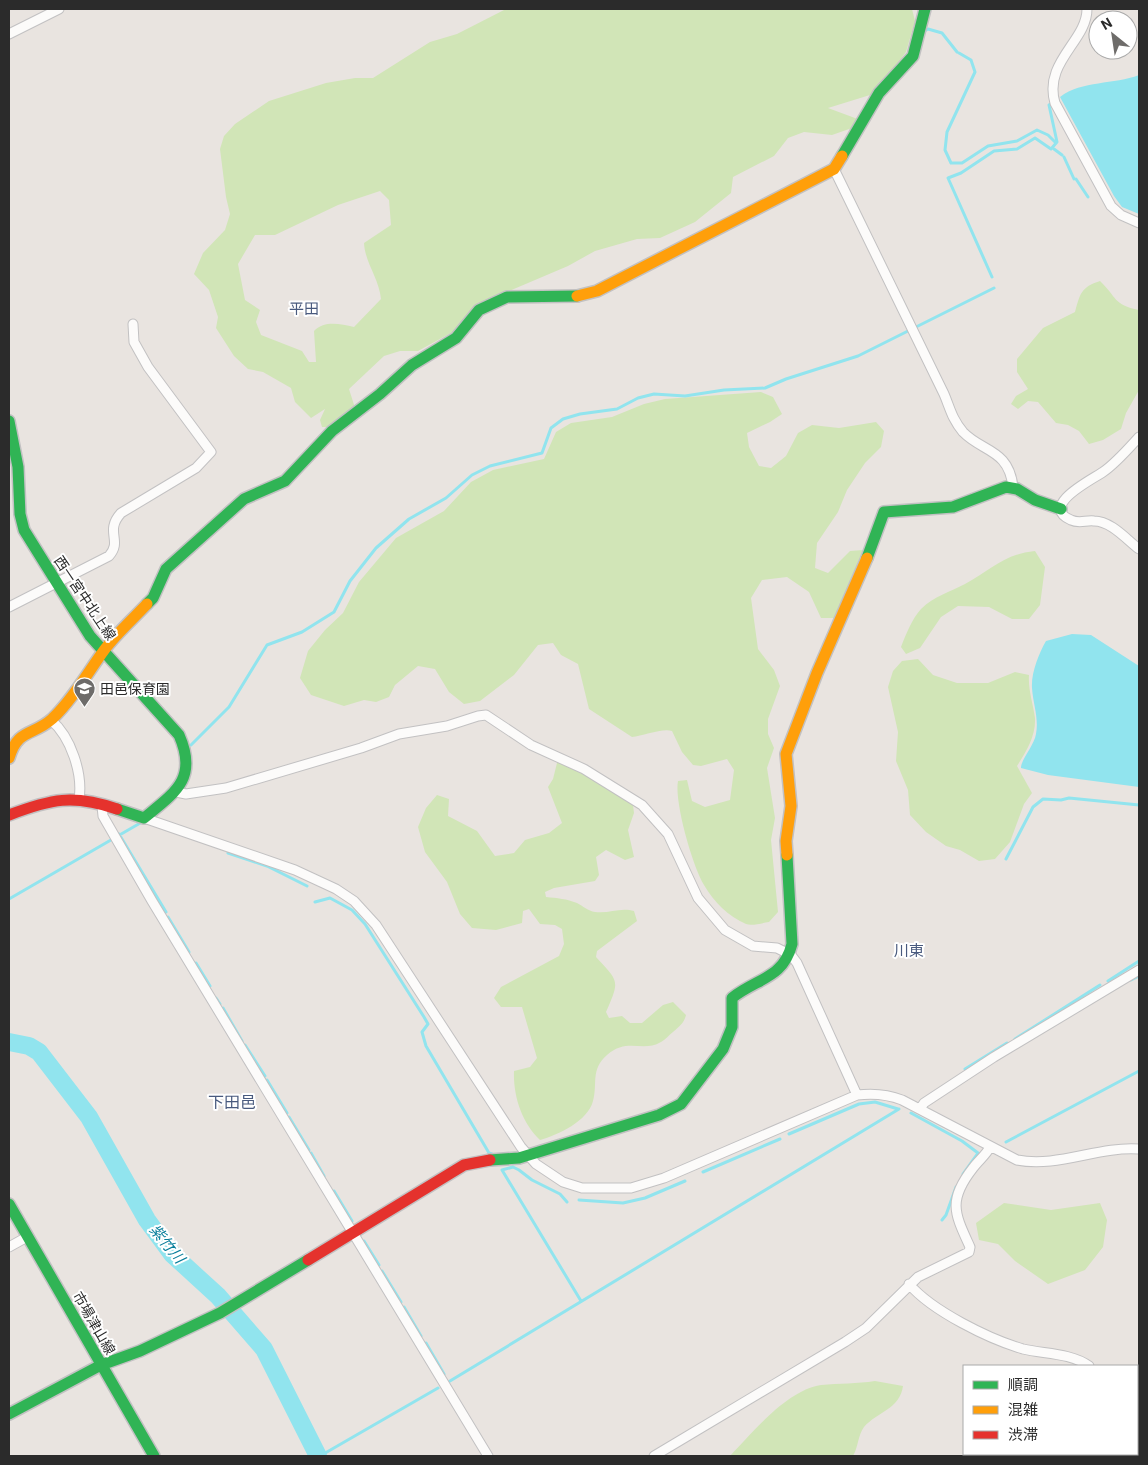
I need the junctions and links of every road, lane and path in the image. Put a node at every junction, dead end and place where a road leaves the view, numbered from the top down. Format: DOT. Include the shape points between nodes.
graph roads {
  1 [pos="59,9"];
  2 [pos="925,9"];
  3 [pos="1086,9"];
  4 [pos="9,34"];
  5 [pos="834,169"];
  6 [pos="1139,223"];
  7 [pos="134,324"];
  8 [pos="9,421"];
  9 [pos="1139,437"];
  10 [pos="1013,487"];
  11 [pos="1061,510"];
  12 [pos="1139,549"];
  13 [pos="56,583"];
  14 [pos="9,608"];
  15 [pos="104,652"];
  16 [pos="51,720"];
  17 [pos="9,758"];
  18 [pos="176,792"];
  19 [pos="80,799"];
  20 [pos="102,806"];
  21 [pos="9,815"];
  22 [pos="144,818"];
  23 [pos="791,955"];
  24 [pos="1139,970"];
  25 [pos="857,1096"];
  26 [pos="920,1109"];
  27 [pos="990,1147"];
  28 [pos="1139,1149"];
  29 [pos="527,1156"];
  30 [pos="9,1204"];
  31 [pos="352,1232"];
  32 [pos="27,1237"];
  33 [pos="9,1247"];
  34 [pos="909,1284"];
  35 [pos="101,1365"];
  36 [pos="1087,1365"];
  37 [pos="9,1414"];
  38 [pos="154,1456"];
  39 [pos="488,1456"];
  40 [pos="654,1456"];
  1 -- 4 [label="street"];
  2 -- 5 [label="street" via="912,56 879,92"];
  3 -- 6 [label="street" via="1085,20 1053,78 1052,92 1111,206 1121,215"];
  5 -- 10 [label="street" via="944,394 948,411 965,433 999,457 1011,476"];
  5 -- 15 [label="street" via="597,291 573,297 507,296 478,310 456,338 408,369 332,431 285,481 244,499 172,562 152,598"];
  7 -- 13 [label="street" via="134,342 148,367 211,452 196,468 152,492 114,520 115,545 110,556"];
  8 -- 13 [label="street, 西一宮中北上線" via="18,467 24,530"];
  9 -- 11 [label="street" via="1104,471 1066,496"];
  10 -- 11 [label="street"];
  10 -- 23 [label="street" via="953,507 884,512 786,754 791,806 786,841"];
  11 -- 12 [label="street" via="1070,520 1105,523"];
  13 -- 14 [label="street"];
  13 -- 15 [label="street, 西一宮中北上線"];
  15 -- 16 [label="street"];
  15 -- 18 [label="street, 西一宮中北上線" via="184,745 188,765 186,777"];
  16 -- 17 [label="street" via="19,738 13,744"];
  16 -- 19 [label="street" via="69,742 81,785"];
  18 -- 22 [label="street, 西一宮中北上線"];
  18 -- 23 [label="street" via="186,794 226,788 399,734 486,715 531,745 584,769 642,805 668,834 698,898 725,930 753,946 777,948"];
  19 -- 20 [label="street"];
  19 -- 21 [label="street" via="52,800"];
  20 -- 22 [label="street"];
  20 -- 31 [label="street" via="102,816"];
  22 -- 29 [label="street" via="295,870 354,901 376,925"];
  23 -- 25 [label="street"];
  23 -- 29 [label="street" via="782,969 732,998 732,1027 726,1042 681,1104 659,1115"];
  24 -- 26 [label="street" via="994,1057 924,1103"];
  25 -- 26 [label="street" via="888,1095"];
  25 -- 29 [label="street" via="664,1178 631,1188 582,1188 562,1182"];
  26 -- 27 [label="street"];
  27 -- 28 [label="street" via="1017,1160 1033,1163"];
  27 -- 34 [label="street" via="969,1173 956,1202 955,1212 970,1247 969,1252 932,1268"];
  29 -- 31 [label="street" via="464,1165"];
  30 -- 32 [label="street, 市場津山線"];
  31 -- 35 [label="street" via="220,1313 140,1351"];
  31 -- 39 [label="street"];
  32 -- 33 [label="street"];
  32 -- 35 [label="street, 市場津山線"];
  34 -- 36 [label="street" via="946,1312 988,1337 1024,1349 1069,1357"];
  34 -- 40 [label="street" via="882,1314 845,1342"];
  35 -- 37 [label="street"];
  35 -- 38 [label="street, 市場津山線"];
}
